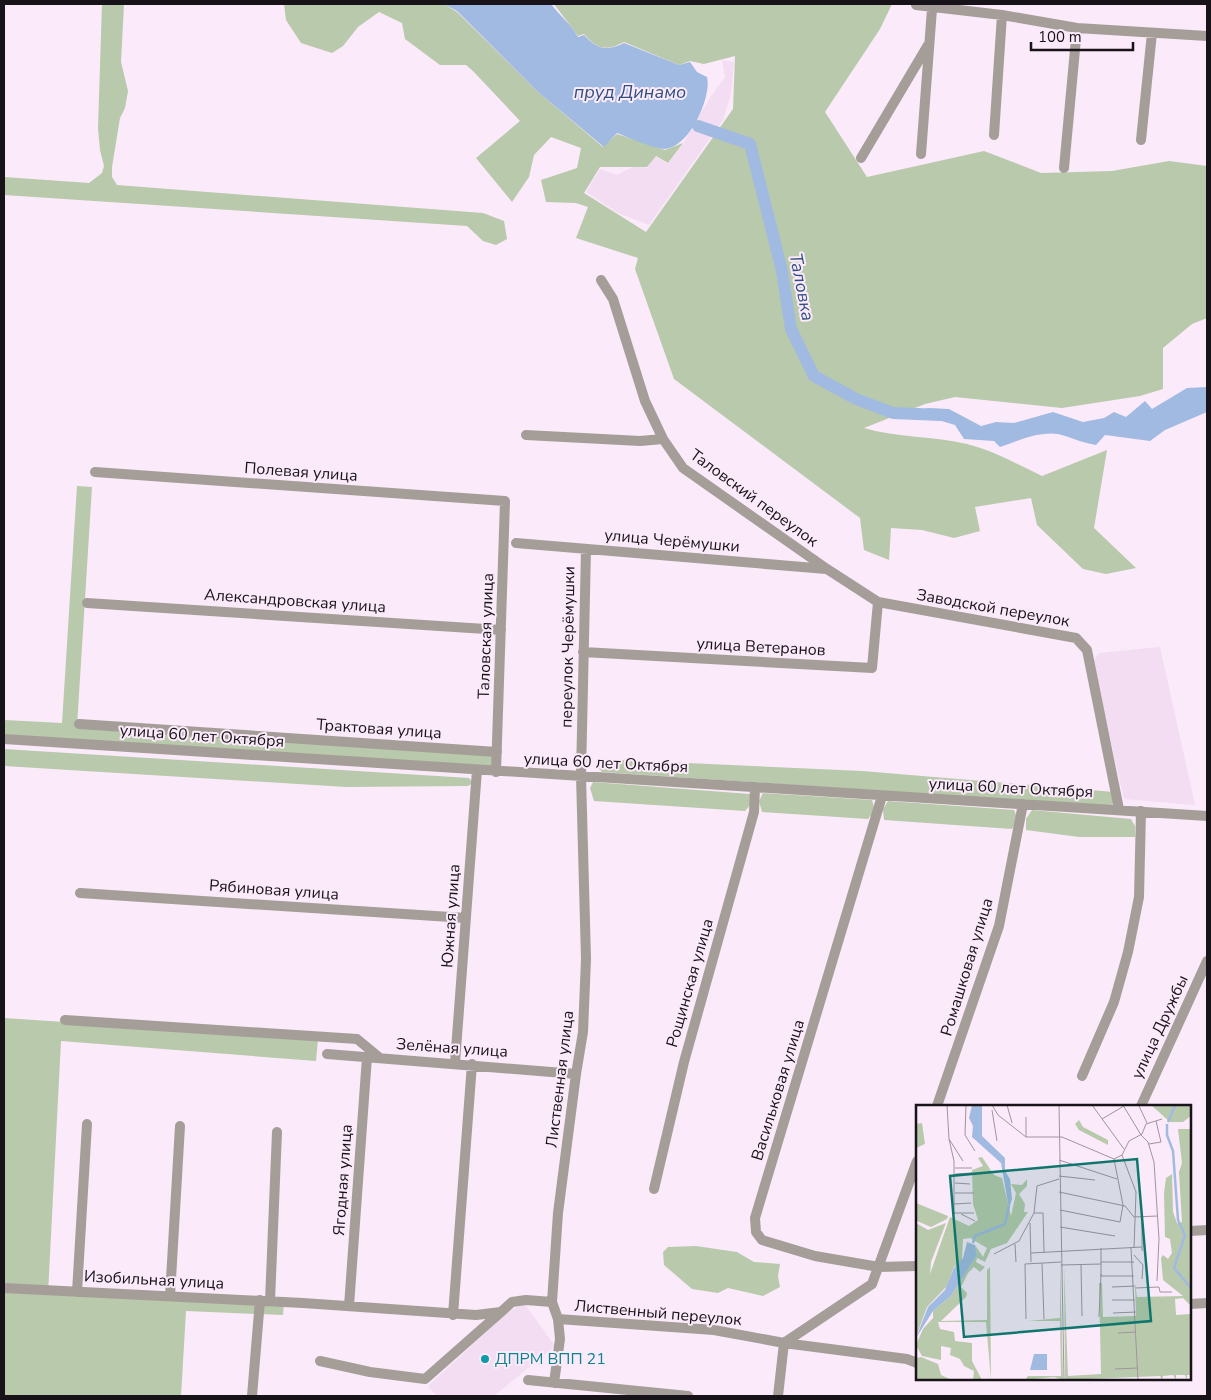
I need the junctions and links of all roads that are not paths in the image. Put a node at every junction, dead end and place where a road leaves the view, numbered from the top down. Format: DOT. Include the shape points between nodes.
graph roads {
  1 [pos="916,5"];
  2 [pos="932,8"];
  3 [pos="1002,15"];
  4 [pos="1077,28"];
  5 [pos="1152,33"];
  6 [pos="1207,36"];
  7 [pos="929,43"];
  8 [pos="994,135"];
  9 [pos="1140,140"];
  10 [pos="921,154"];
  11 [pos="861,158"];
  12 [pos="1064,168"];
  13 [pos="601,280"];
  14 [pos="526,435"];
  15 [pos="663,439"];
  16 [pos="95,472"];
  17 [pos="505,502"];
  18 [pos="516,543"];
  19 [pos="586,549"];
  20 [pos="827,569"];
  21 [pos="878,602"];
  22 [pos="86,603"];
  23 [pos="501,630"];
  24 [pos="582,652"];
  25 [pos="79,724"];
  26 [pos="4,738"];
  27 [pos="497,752"];
  28 [pos="477,770"];
  29 [pos="496,772"];
  30 [pos="580,776"];
  31 [pos="755,787"];
  32 [pos="882,796"];
  33 [pos="1023,804"];
  34 [pos="1119,809"];
  35 [pos="1141,811"];
  36 [pos="1207,816"];
  37 [pos="80,893"];
  38 [pos="466,918"];
  39 [pos="1207,961"];
  40 [pos="65,1020"];
  41 [pos="327,1054"];
  42 [pos="367,1056"];
  43 [pos="380,1058"];
  44 [pos="455,1063"];
  45 [pos="472,1064"];
  46 [pos="576,1074"];
  47 [pos="1082,1076"];
  48 [pos="937,1105"];
  49 [pos="1141,1105"];
  50 [pos="87,1124"];
  51 [pos="180,1126"];
  52 [pos="277,1132"];
  53 [pos="916,1164"];
  54 [pos="654,1189"];
  55 [pos="1207,1230"];
  56 [pos="1191,1231"];
  57 [pos="916,1266"];
  58 [pos="879,1267"];
  59 [pos="4,1288"];
  60 [pos="78,1292"];
  61 [pos="170,1296"];
  62 [pos="265,1301"];
  63 [pos="552,1302"];
  64 [pos="1207,1303"];
  65 [pos="1191,1304"];
  66 [pos="349,1306"];
  67 [pos="501,1312"];
  68 [pos="453,1315"];
  69 [pos="558,1319"];
  70 [pos="784,1343"];
  71 [pos="320,1361"];
  72 [pos="916,1363"];
  73 [pos="528,1380"];
  74 [pos="554,1383"];
  75 [pos="252,1396"];
  76 [pos="688,1396"];
  77 [pos="778,1396"];
  1 -- 2 [label="street"];
  2 -- 3 [label="street"];
  2 -- 7 [label="street"];
  3 -- 4 [label="street"];
  3 -- 8 [label="street"];
  4 -- 5 [label="street"];
  4 -- 12 [label="street"];
  5 -- 6 [label="street"];
  5 -- 9 [label="street"];
  7 -- 10 [label="street"];
  7 -- 11 [label="street"];
  13 -- 15 [label="street, Таловский переулок" via="613,299 645,401"];
  14 -- 15 [label="street" via="640,441"];
  15 -- 20 [label="street, Таловский переулок" via="683,468"];
  16 -- 17 [label="street, Полевая улица"];
  17 -- 23 [label="street, Таловская улица"];
  18 -- 19 [label="street, улица Черёмушки"];
  19 -- 20 [label="street, улица Черёмушки"];
  19 -- 24 [label="street, переулок Черёмушки"];
  20 -- 21 [label="street, Таловский переулок"];
  21 -- 24 [label="street, улица Ветеранов" via="872,668"];
  21 -- 34 [label="street, Заводской переулок" via="1076,638 1087,650"];
  22 -- 23 [label="street, Александровская улица"];
  23 -- 27 [label="street, Таловская улица"];
  24 -- 30 [label="street, переулок Черёмушки"];
  25 -- 27 [label="street, Трактовая улица"];
  26 -- 28 [label="street, улица 60 лет Октября"];
  27 -- 29 [label="street, Таловская улица"];
  28 -- 29 [label="street, улица 60 лет Октября"];
  28 -- 38 [label="street, Южная улица"];
  29 -- 30 [label="street, улица 60 лет Октября"];
  30 -- 31 [label="street, улица 60 лет Октября"];
  30 -- 46 [label="street, Лиственная улица" via="586,959 583,1032"];
  31 -- 32 [label="street, улица 60 лет Октября"];
  31 -- 54 [label="street, Рощинская улица" via="754,812 684,1062"];
  32 -- 33 [label="street, улица 60 лет Октября"];
  32 -- 58 [label="street, Васильковая улица" via="755,1218 756,1232 762,1240 815,1256"];
  33 -- 34 [label="street, улица 60 лет Октября"];
  33 -- 48 [label="street, Ромашковая улица" via="999,926"];
  34 -- 35 [label="street, улица 60 лет Октября"];
  35 -- 36 [label="street, улица 60 лет Октября"];
  35 -- 47 [label="street" via="1139,897 1128,952 1114,1002"];
  37 -- 38 [label="street, Рябиновая улица"];
  38 -- 44 [label="street, Южная улица"];
  39 -- 49 [label="street, улица Дружбы"];
  40 -- 43 [label="street" via="357,1039"];
  41 -- 42 [label="street, Зелёная улица"];
  42 -- 43 [label="street, Зелёная улица"];
  42 -- 66 [label="street, Ягодная улица"];
  43 -- 44 [label="street, Зелёная улица"];
  44 -- 45 [label="street, Зелёная улица"];
  45 -- 46 [label="street, Зелёная улица"];
  45 -- 68 [label="street"];
  46 -- 63 [label="street, Лиственная улица" via="558,1213"];
  50 -- 60 [label="street"];
  51 -- 61 [label="street"];
  52 -- 62 [label="street"];
  53 -- 58 [label="street"];
  55 -- 56 [label="street"];
  57 -- 58 [label="street, Васильковая улица"];
  58 -- 70 [label="street" via="872,1284"];
  59 -- 60 [label="street, Изобильная улица"];
  60 -- 61 [label="street, Изобильная улица"];
  61 -- 62 [label="street, Изобильная улица"];
  62 -- 66 [label="street, Изобильная улица"];
  62 -- 75 [label="street"];
  63 -- 67 [label="street" via="512,1302"];
  63 -- 69 [label="street, Лиственная улица"];
  64 -- 65 [label="street"];
  66 -- 68 [label="street, Изобильная улица"];
  67 -- 68 [label="street, Изобильная улица"];
  67 -- 71 [label="street" via="425,1380"];
  69 -- 70 [label="street, Лиственный переулок" via="714,1330"];
  69 -- 74 [label="street, Лиственная улица" via="560,1339"];
  70 -- 72 [label="street, Лиственный переулок"];
  70 -- 77 [label="street"];
  73 -- 74 [label="street"];
  74 -- 76 [label="street"];
}
